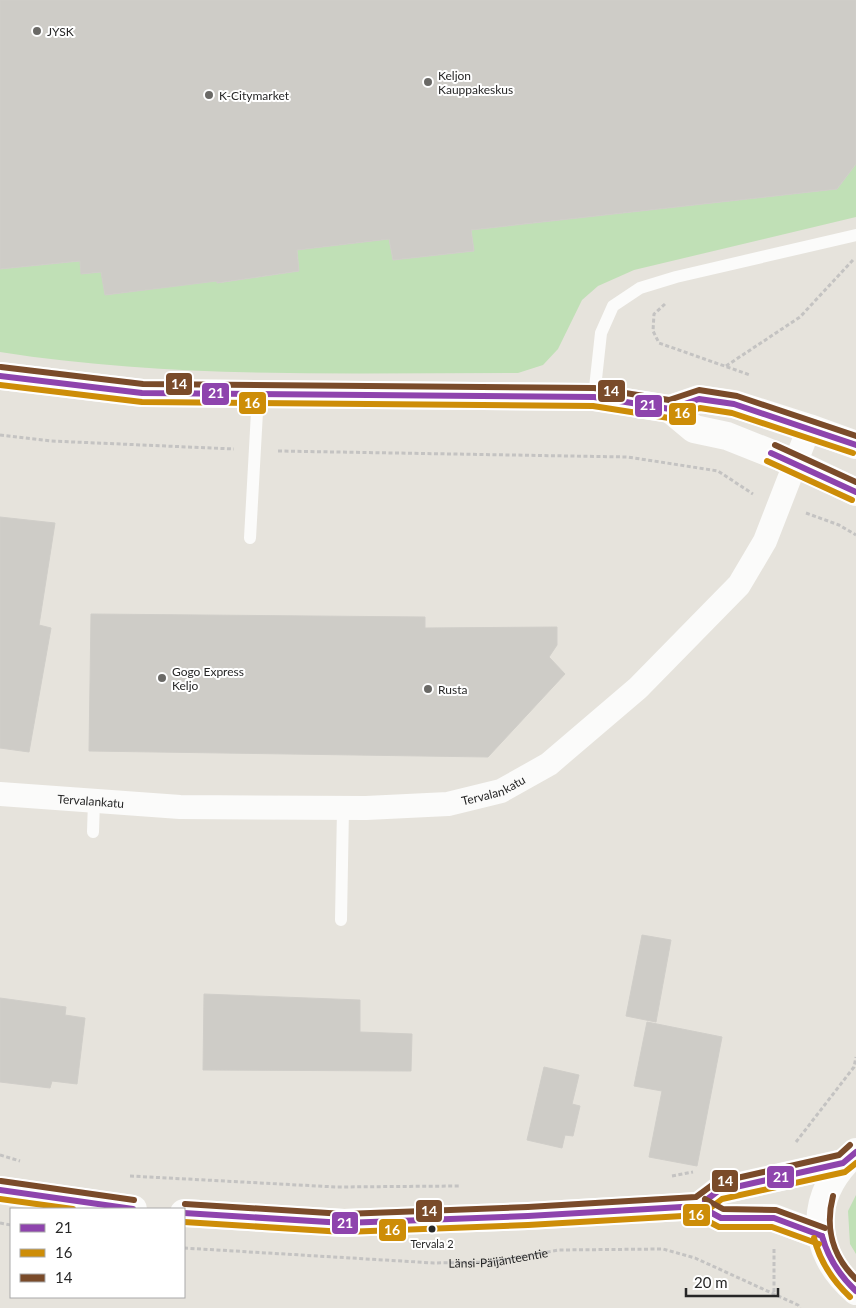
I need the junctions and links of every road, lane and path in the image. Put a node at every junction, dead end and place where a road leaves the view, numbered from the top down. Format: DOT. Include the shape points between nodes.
graph roads {
  1 [pos="856,235"];
  2 [pos="855,257"];
  3 [pos="845,260"];
  4 [pos="671,299"];
  5 [pos="726,367"];
  6 [pos="0,376"];
  7 [pos="758,378"];
  8 [pos="258,394"];
  9 [pos="594,397"];
  10 [pos="670,409"];
  11 [pos="809,428"];
  12 [pos="0,435"];
  13 [pos="856,446"];
  14 [pos="255,450"];
  15 [pos="795,463"];
  16 [pos="856,492"];
  17 [pos="780,504"];
  18 [pos="856,535"];
  19 [pos="250,538"];
  20 [pos="0,794"];
  21 [pos="94,801"];
  22 [pos="343,808"];
  23 [pos="93,832"];
  24 [pos="341,920"];
  25 [pos="856,1057"];
  26 [pos="855,1067"];
  27 [pos="795,1144"];
  28 [pos="0,1155"];
  29 [pos="850,1158"];
  30 [pos="26,1162"];
  31 [pos="694,1171"];
  32 [pos="124,1176"];
  33 [pos="666,1177"];
  34 [pos="462,1186"];
  35 [pos="0,1190"];
  36 [pos="699,1206"];
  37 [pos="126,1208"];
  38 [pos="185,1214"];
  39 [pos="774,1218"];
  40 [pos="822,1236"];
  41 [pos="185,1248"];
  42 [pos="856,1291"];
  43 [pos="774,1293"];
  44 [pos="800,1308"];
  1 -- 9 [label="lane" via="640,288 613,306 601,333"];
  2 -- 3 [label="path"];
  2 -- 5 [label="path" via="800,317"];
  4 -- 5 [label="path" via="654,314 653,331 659,343"];
  5 -- 7 [label="path"];
  6 -- 8 [label="street" via="142,392"];
  8 -- 9 [label="street"];
  8 -- 14 [label="lane"];
  9 -- 10 [label="street"];
  10 -- 11 [label="street" via="699,399 734,404"];
  10 -- 15 [label="street" via="694,429 727,436"];
  11 -- 13 [label="street"];
  11 -- 15 [label="street, Tervalankatu"];
  12 -- 14 [label="path" via="51,442"];
  14 -- 17 [label="path" via="628,457 718,471 752,494"];
  14 -- 19 [label="lane"];
  15 -- 16 [label="street"];
  15 -- 17 [label="street, Tervalankatu"];
  17 -- 18 [label="path" via="839,525"];
  17 -- 22 [label="street, Tervalankatu" via="765,541 739,585 638,688 548,764 501,791 448,804"];
  20 -- 21 [label="street, Tervalankatu"];
  21 -- 22 [label="street, Tervalankatu" via="180,807"];
  21 -- 23 [label="lane"];
  22 -- 24 [label="lane"];
  25 -- 26 [label="path"];
  26 -- 27 [label="path"];
  28 -- 30 [label="path"];
  29 -- 36 [label="street" via="718,1191"];
  29 -- 40 [label="street" via="831,1179 824,1198 820,1217"];
  31 -- 33 [label="path"];
  32 -- 34 [label="path" via="336,1187"];
  35 -- 37 [label="street"];
  36 -- 38 [label="street" via="344,1223"];
  36 -- 39 [label="street" via="721,1218"];
  39 -- 40 [label="street"];
  39 -- 43 [label="path"];
  40 -- 42 [label="street" via="834,1268"];
  41 -- 43 [label="path, Länsi-Päijänteentie" via="434,1264 490,1262 560,1250 663,1250 695,1258"];
  43 -- 44 [label="path, Länsi-Päijänteentie"];
}
